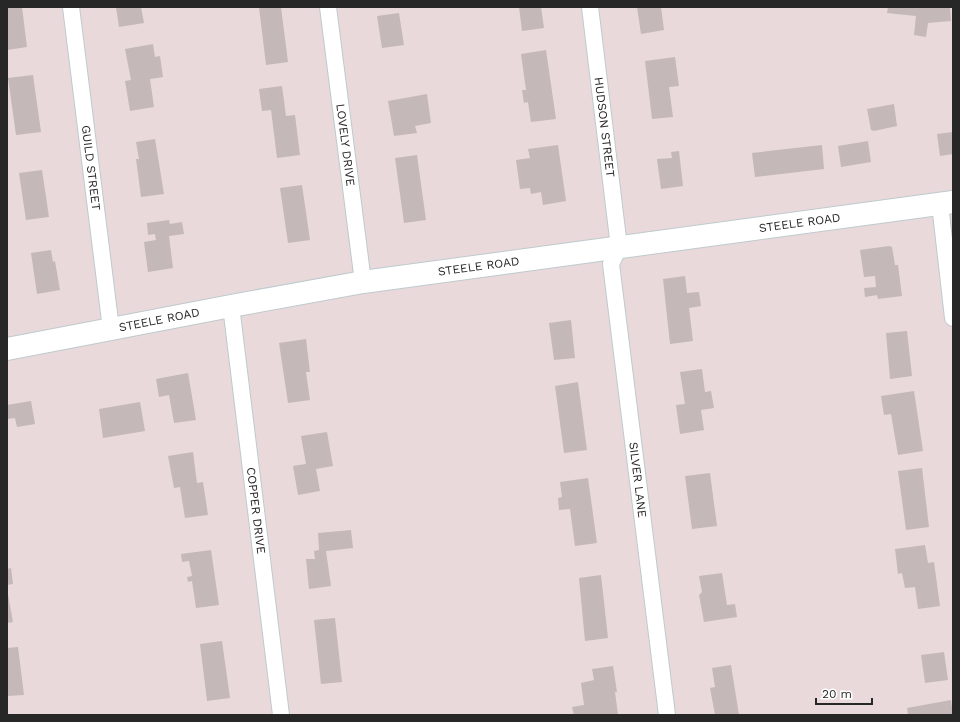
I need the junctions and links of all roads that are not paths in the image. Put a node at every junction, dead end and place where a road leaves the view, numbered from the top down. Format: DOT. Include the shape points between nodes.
graph roads {
  1 [pos="71,7"];
  2 [pos="328,7"];
  3 [pos="590,7"];
  4 [pos="946,203"];
  5 [pos="619,247"];
  6 [pos="362,282"];
  7 [pos="231,306"];
  8 [pos="953,318"];
  9 [pos="111,329"];
  10 [pos="7,349"];
  11 [pos="281,715"];
  12 [pos="667,715"];
  1 -- 9 [label="street, GUILD STREET"];
  2 -- 6 [label="street, LOVELY DRIVE"];
  3 -- 5 [label="street, HUDSON STREET"];
  4 -- 5 [label="street, STEELE ROAD"];
  4 -- 8 [label="street"];
  5 -- 6 [label="street, STEELE ROAD"];
  5 -- 12 [label="street, SILVER LANE" via="611,264"];
  6 -- 7 [label="street, STEELE ROAD"];
  7 -- 9 [label="street, STEELE ROAD"];
  7 -- 11 [label="street, COPPER DRIVE"];
  9 -- 10 [label="street, STEELE ROAD"];
}
